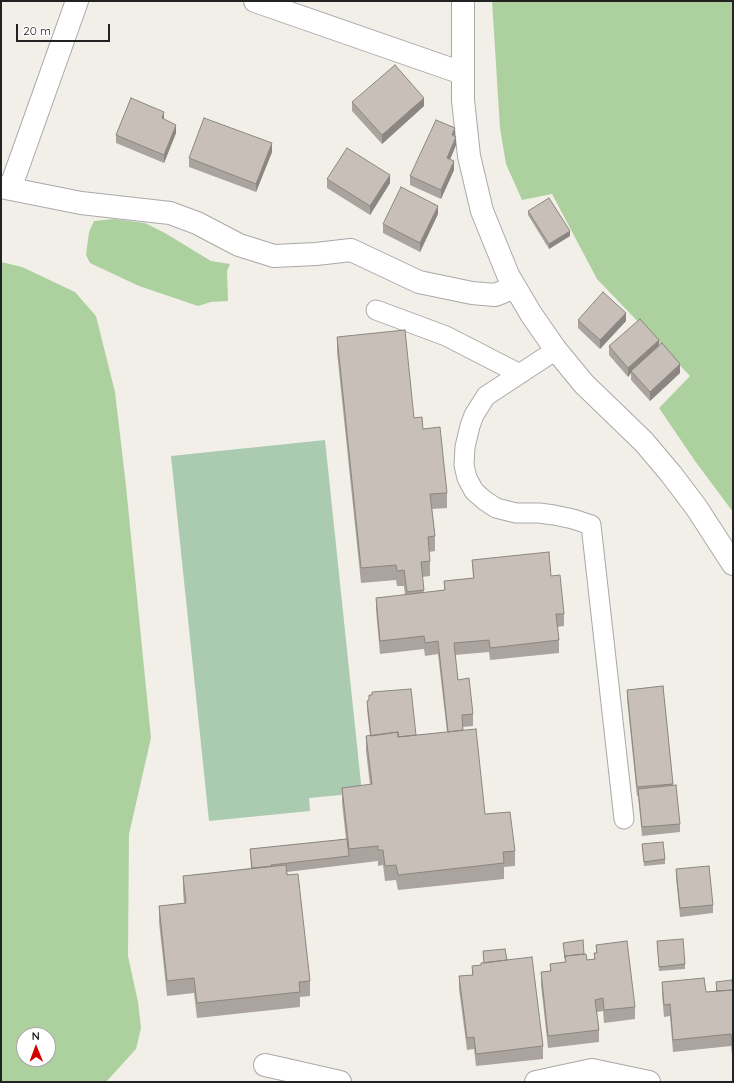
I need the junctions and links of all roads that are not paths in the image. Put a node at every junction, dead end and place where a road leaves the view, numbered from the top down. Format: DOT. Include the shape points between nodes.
graph roads {
  1 [pos="77,1"];
  2 [pos="255,1"];
  3 [pos="463,1"];
  4 [pos="462,73"];
  5 [pos="5,188"];
  6 [pos="515,287"];
  7 [pos="376,310"];
  8 [pos="556,350"];
  9 [pos="520,374"];
  10 [pos="733,564"];
  11 [pos="624,819"];
  12 [pos="265,1065"];
  13 [pos="340,1082"];
  14 [pos="536,1082"];
  15 [pos="649,1082"];
  1 -- 5 [label="street"];
  2 -- 4 [label="street"];
  3 -- 4 [label="street"];
  4 -- 6 [label="street" via="466,128 476,191 490,233"];
  5 -- 6 [label="street" via="81,203 170,213 197,223 239,245 274,256 351,250 419,282 472,293 495,294"];
  6 -- 8 [label="street"];
  7 -- 9 [label="lane" via="446,336"];
  8 -- 9 [label="lane"];
  8 -- 10 [label="street" via="584,384 644,442 671,474"];
  9 -- 11 [label="lane" via="486,396 474,415 465,447 465,472 470,485 479,496 496,508 516,513 554,515 592,525"];
  12 -- 13 [label="street"];
  14 -- 15 [label="street" via="592,1070"];
}
